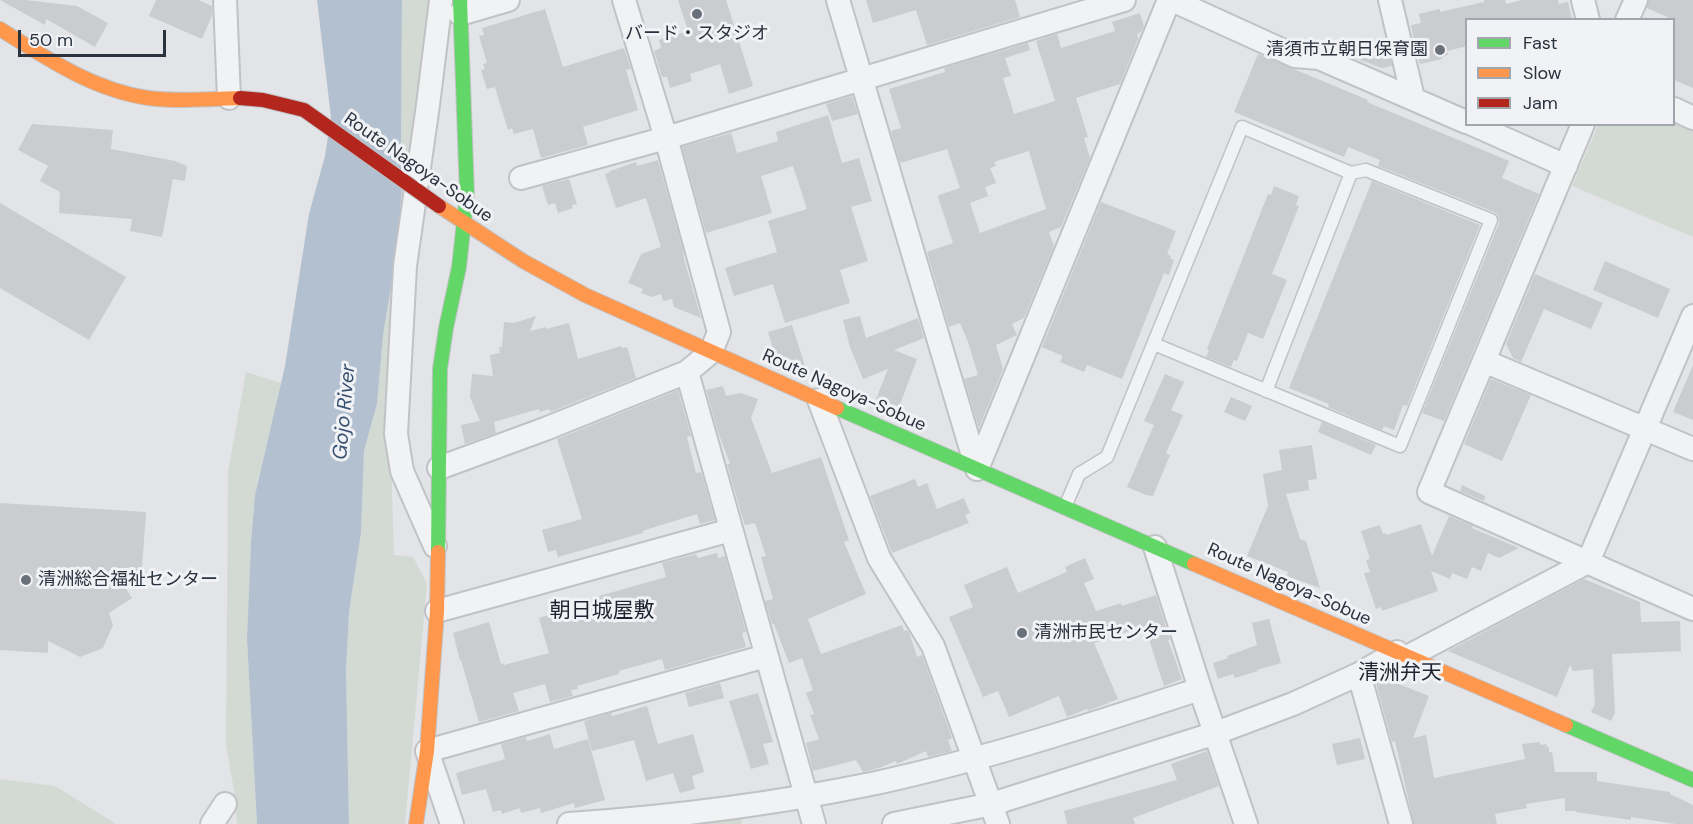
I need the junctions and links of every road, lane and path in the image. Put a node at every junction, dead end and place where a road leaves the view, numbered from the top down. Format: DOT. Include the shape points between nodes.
graph roads {
  1 [pos="225,0"];
  2 [pos="441,0"];
  3 [pos="508,0"];
  4 [pos="624,0"];
  5 [pos="838,0"];
  6 [pos="1124,0"];
  7 [pos="1170,0"];
  8 [pos="1390,0"];
  9 [pos="1583,0"];
  10 [pos="1636,0"];
  11 [pos="460,7"];
  12 [pos="1588,18"];
  13 [pos="1629,18"];
  14 [pos="0,29"];
  15 [pos="862,79"];
  16 [pos="234,98"];
  17 [pos="1413,98"];
  18 [pos="1675,109"];
  19 [pos="1693,118"];
  20 [pos="1465,121"];
  21 [pos="1476,126"];
  22 [pos="1582,126"];
  23 [pos="666,138"];
  24 [pos="1566,166"];
  25 [pos="1351,173"];
  26 [pos="521,178"];
  27 [pos="464,222"];
  28 [pos="1693,316"];
  29 [pos="1154,344"];
  30 [pos="711,352"];
  31 [pos="1484,361"];
  32 [pos="687,372"];
  33 [pos="1266,391"];
  34 [pos="819,400"];
  35 [pos="1645,428"];
  36 [pos="1693,449"];
  37 [pos="439,468"];
  38 [pos="977,469"];
  39 [pos="1065,508"];
  40 [pos="731,530"];
  41 [pos="1155,547"];
  42 [pos="438,554"];
  43 [pos="1588,562"];
  44 [pos="1693,609"];
  45 [pos="437,611"];
  46 [pos="1402,655"];
  47 [pos="766,656"];
  48 [pos="1359,674"];
  49 [pos="1200,689"];
  50 [pos="1216,734"];
  51 [pos="427,751"];
  52 [pos="974,758"];
  53 [pos="1693,780"];
  54 [pos="805,797"];
  55 [pos="995,814"];
  56 [pos="212,824"];
  57 [pos="230,824"];
  58 [pos="416,824"];
  59 [pos="452,824"];
  60 [pos="569,824"];
  61 [pos="814,824"];
  62 [pos="894,824"];
  63 [pos="1246,824"];
  64 [pos="1401,824"];
  1 -- 16 [label="street"];
  2 -- 42 [label="street" via="405,266 396,434 402,471"];
  3 -- 11 [label="street"];
  4 -- 23 [label="street"];
  5 -- 15 [label="street"];
  6 -- 15 [label="street"];
  7 -- 17 [label="street" via="1295,56 1319,58"];
  7 -- 38 [label="street"];
  8 -- 17 [label="street"];
  9 -- 12 [label="street"];
  10 -- 13 [label="street"];
  11 -- 27 [label="main road" via="467,194"];
  14 -- 16 [label="main road, Route Nagoya-Sobue" via="58,65 101,85 138,96 183,100"];
  15 -- 23 [label="street"];
  15 -- 38 [label="street"];
  16 -- 27 [label="main road, Route Nagoya-Sobue, bridge" via="304,110"];
  17 -- 20 [label="street"];
  18 -- 19 [label="street"];
  21 -- 24 [label="street"];
  22 -- 24 [label="street"];
  23 -- 26 [label="street"];
  23 -- 30 [label="street" via="719,333"];
  24 -- 31 [label="street"];
  25 -- 29 [label="lane" via="1242,127"];
  25 -- 33 [label="lane"];
  25 -- 33 [label="lane" via="1366,170 1491,220 1400,446"];
  27 -- 30 [label="main road, Route Nagoya-Sobue" via="585,295"];
  27 -- 37 [label="main road" via="440,369"];
  28 -- 35 [label="street"];
  29 -- 33 [label="lane"];
  29 -- 39 [label="lane" via="1107,458 1079,474"];
  30 -- 32 [label="street"];
  30 -- 34 [label="main road, Route Nagoya-Sobue"];
  31 -- 35 [label="street"];
  31 -- 43 [label="street" via="1429,492"];
  32 -- 37 [label="street"];
  32 -- 40 [label="street"];
  34 -- 38 [label="main road, Route Nagoya-Sobue"];
  34 -- 52 [label="street" via="879,558 933,646"];
  35 -- 36 [label="street"];
  35 -- 43 [label="street"];
  37 -- 42 [label="main road"];
  38 -- 39 [label="main road, Route Nagoya-Sobue"];
  39 -- 41 [label="main road, Route Nagoya-Sobue"];
  40 -- 45 [label="street"];
  40 -- 47 [label="street"];
  41 -- 46 [label="main road, Route Nagoya-Sobue"];
  41 -- 49 [label="street"];
  42 -- 45 [label="main road"];
  43 -- 44 [label="street"];
  43 -- 46 [label="street"];
  45 -- 51 [label="main road"];
  46 -- 48 [label="street"];
  46 -- 53 [label="main road, Route Nagoya-Sobue"];
  47 -- 51 [label="street"];
  47 -- 54 [label="street"];
  48 -- 50 [label="street"];
  48 -- 64 [label="street"];
  49 -- 50 [label="street"];
  49 -- 52 [label="street"];
  50 -- 55 [label="street"];
  50 -- 63 [label="street"];
  51 -- 58 [label="main road"];
  51 -- 59 [label="street"];
  52 -- 54 [label="street"];
  52 -- 55 [label="street"];
  54 -- 60 [label="street"];
  54 -- 61 [label="street"];
  55 -- 62 [label="street"];
  56 -- 57 [label="street" via="225,804"];
}
